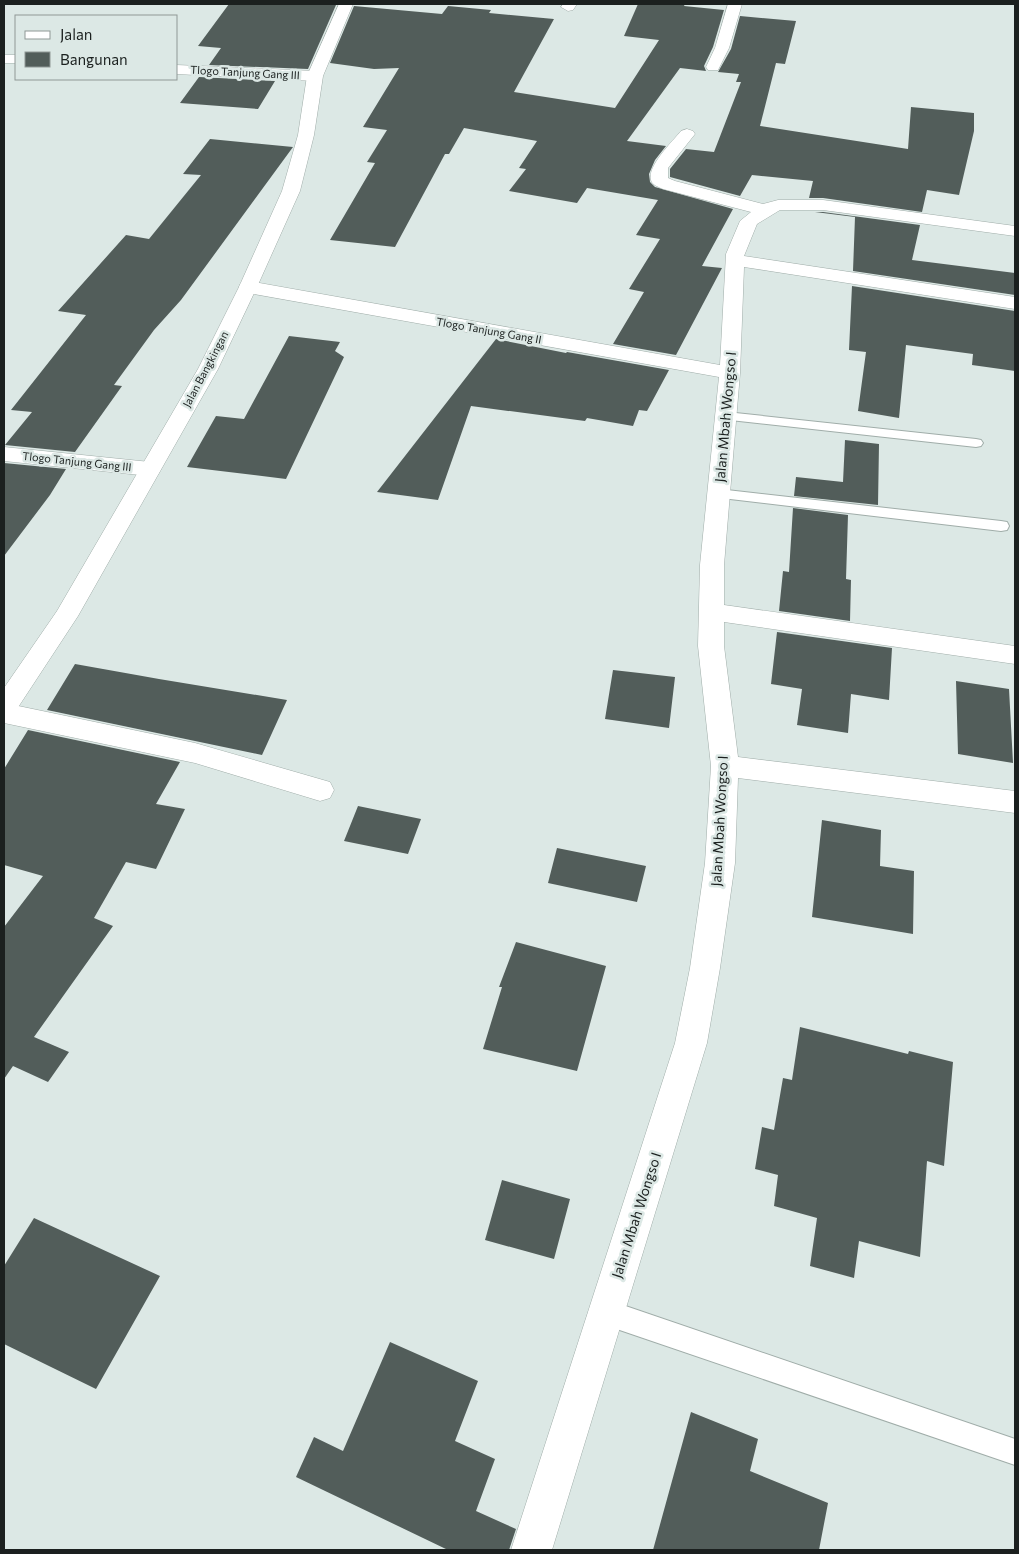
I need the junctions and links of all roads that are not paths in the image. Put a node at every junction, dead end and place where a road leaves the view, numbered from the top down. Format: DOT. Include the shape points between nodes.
graph roads {
  1 [pos="346,4"];
  2 [pos="735,4"];
  3 [pos="714,67"];
  4 [pos="178,68"];
  5 [pos="314,76"];
  6 [pos="687,134"];
  7 [pos="764,210"];
  8 [pos="1015,230"];
  9 [pos="735,260"];
  10 [pos="248,287"];
  11 [pos="1015,303"];
  12 [pos="730,373"];
  13 [pos="726,416"];
  14 [pos="976,444"];
  15 [pos="4,454"];
  16 [pos="150,469"];
  17 [pos="718,494"];
  18 [pos="1001,526"];
  19 [pos="712,612"];
  20 [pos="1015,655"];
  21 [pos="4,708"];
  22 [pos="4,713"];
  23 [pos="725,766"];
  24 [pos="320,790"];
  25 [pos="1015,802"];
  26 [pos="605,1312"];
  27 [pos="1015,1452"];
  28 [pos="531,1550"];
  1 -- 5 [label="street, Jalan Bangkingan"];
  2 -- 3 [label="street"];
  4 -- 5 [label="street, Tlogo Tanjung Gang III"];
  5 -- 10 [label="street, Jalan Bangkingan" via="306,135 291,191"];
  6 -- 7 [label="street" via="660,168 659,180"];
  7 -- 8 [label="street" via="778,205 823,205"];
  7 -- 9 [label="street, Jalan Mbah Wongso I" via="749,221"];
  9 -- 11 [label="street"];
  9 -- 12 [label="street, Jalan Mbah Wongso I"];
  10 -- 12 [label="street, Tlogo Tanjung Gang II"];
  10 -- 16 [label="street, Jalan Bangkingan" via="208,369"];
  12 -- 13 [label="street, Jalan Mbah Wongso I"];
  13 -- 14 [label="lane"];
  13 -- 17 [label="street, Jalan Mbah Wongso I"];
  15 -- 16 [label="street, Tlogo Tanjung Gang III"];
  16 -- 21 [label="street, Jalan Bangkingan" via="66,616"];
  17 -- 18 [label="lane"];
  17 -- 19 [label="street, Jalan Mbah Wongso I"];
  19 -- 20 [label="street"];
  19 -- 23 [label="street, Jalan Mbah Wongso I" via="711,646"];
  22 -- 24 [label="street" via="195,753"];
  23 -- 25 [label="street"];
  23 -- 26 [label="street, Jalan Mbah Wongso I" via="720,863 691,1043"];
  26 -- 27 [label="lane"];
  26 -- 28 [label="street, Jalan Mbah Wongso I"];
}
